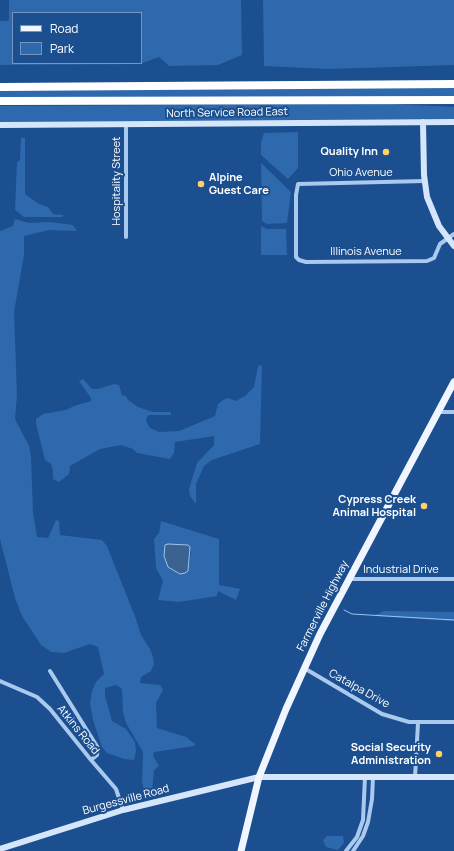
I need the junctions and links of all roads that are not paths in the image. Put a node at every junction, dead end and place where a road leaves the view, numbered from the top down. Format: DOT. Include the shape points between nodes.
graph roads {
  1 [pos="454,84"];
  2 [pos="0,87"];
  3 [pos="454,100"];
  4 [pos="0,101"];
  5 [pos="423,122"];
  6 [pos="454,122"];
  7 [pos="126,124"];
  8 [pos="0,125"];
  9 [pos="425,181"];
  10 [pos="454,234"];
  11 [pos="126,237"];
  12 [pos="447,238"];
  13 [pos="454,246"];
  14 [pos="299,260"];
  15 [pos="454,382"];
  16 [pos="438,412"];
  17 [pos="454,412"];
  18 [pos="349,579"];
  19 [pos="454,579"];
  20 [pos="304,668"];
  21 [pos="50,671"];
  22 [pos="0,681"];
  23 [pos="454,722"];
  24 [pos="418,723"];
  25 [pos="91,760"];
  26 [pos="259,777"];
  27 [pos="365,777"];
  28 [pos="373,777"];
  29 [pos="415,777"];
  30 [pos="454,778"];
  31 [pos="123,810"];
  32 [pos="362,831"];
  33 [pos="0,849"];
  34 [pos="241,851"];
  35 [pos="346,851"];
  36 [pos="353,851"];
  1 -- 2 [label="highway"];
  3 -- 4 [label="highway"];
  5 -- 6 [label="street, North Service Road East"];
  5 -- 7 [label="street, North Service Road East"];
  5 -- 9 [label="street"];
  7 -- 8 [label="street, North Service Road East"];
  7 -- 11 [label="street, Hospitality Street"];
  9 -- 12 [label="street" via="431,208"];
  9 -- 14 [label="street, Ohio Avenue" via="298,184 295,252"];
  10 -- 12 [label="street"];
  12 -- 13 [label="street"];
  12 -- 14 [label="street, Illinois Avenue" via="437,247 433,260"];
  15 -- 16 [label="main road, Farmerville Highway"];
  16 -- 17 [label="street"];
  16 -- 18 [label="main road, Farmerville Highway"];
  18 -- 19 [label="street, Industrial Drive"];
  18 -- 20 [label="main road, Farmerville Highway"];
  20 -- 24 [label="street, Catalpa Drive" via="382,714"];
  20 -- 26 [label="main road, Farmerville Highway"];
  21 -- 25 [label="street" via="98,748 97,755"];
  22 -- 25 [label="street, Atkins Road" via="37,697 50,709"];
  23 -- 24 [label="street, Catalpa Drive"];
  24 -- 29 [label="street"];
  25 -- 31 [label="street, Atkins Road" via="116,789"];
  26 -- 27 [label="street, Burgessville Road"];
  26 -- 31 [label="street, Burgessville Road"];
  26 -- 34 [label="main road, Farmerville Highway"];
  27 -- 28 [label="street, Burgessville Road"];
  27 -- 32 [label="street" via="365,814"];
  28 -- 29 [label="street, Burgessville Road"];
  28 -- 32 [label="street" via="370,812"];
  29 -- 30 [label="street, Burgessville Road"];
  31 -- 33 [label="street, Burgessville Road"];
  32 -- 35 [label="street"];
  32 -- 36 [label="street"];
}
